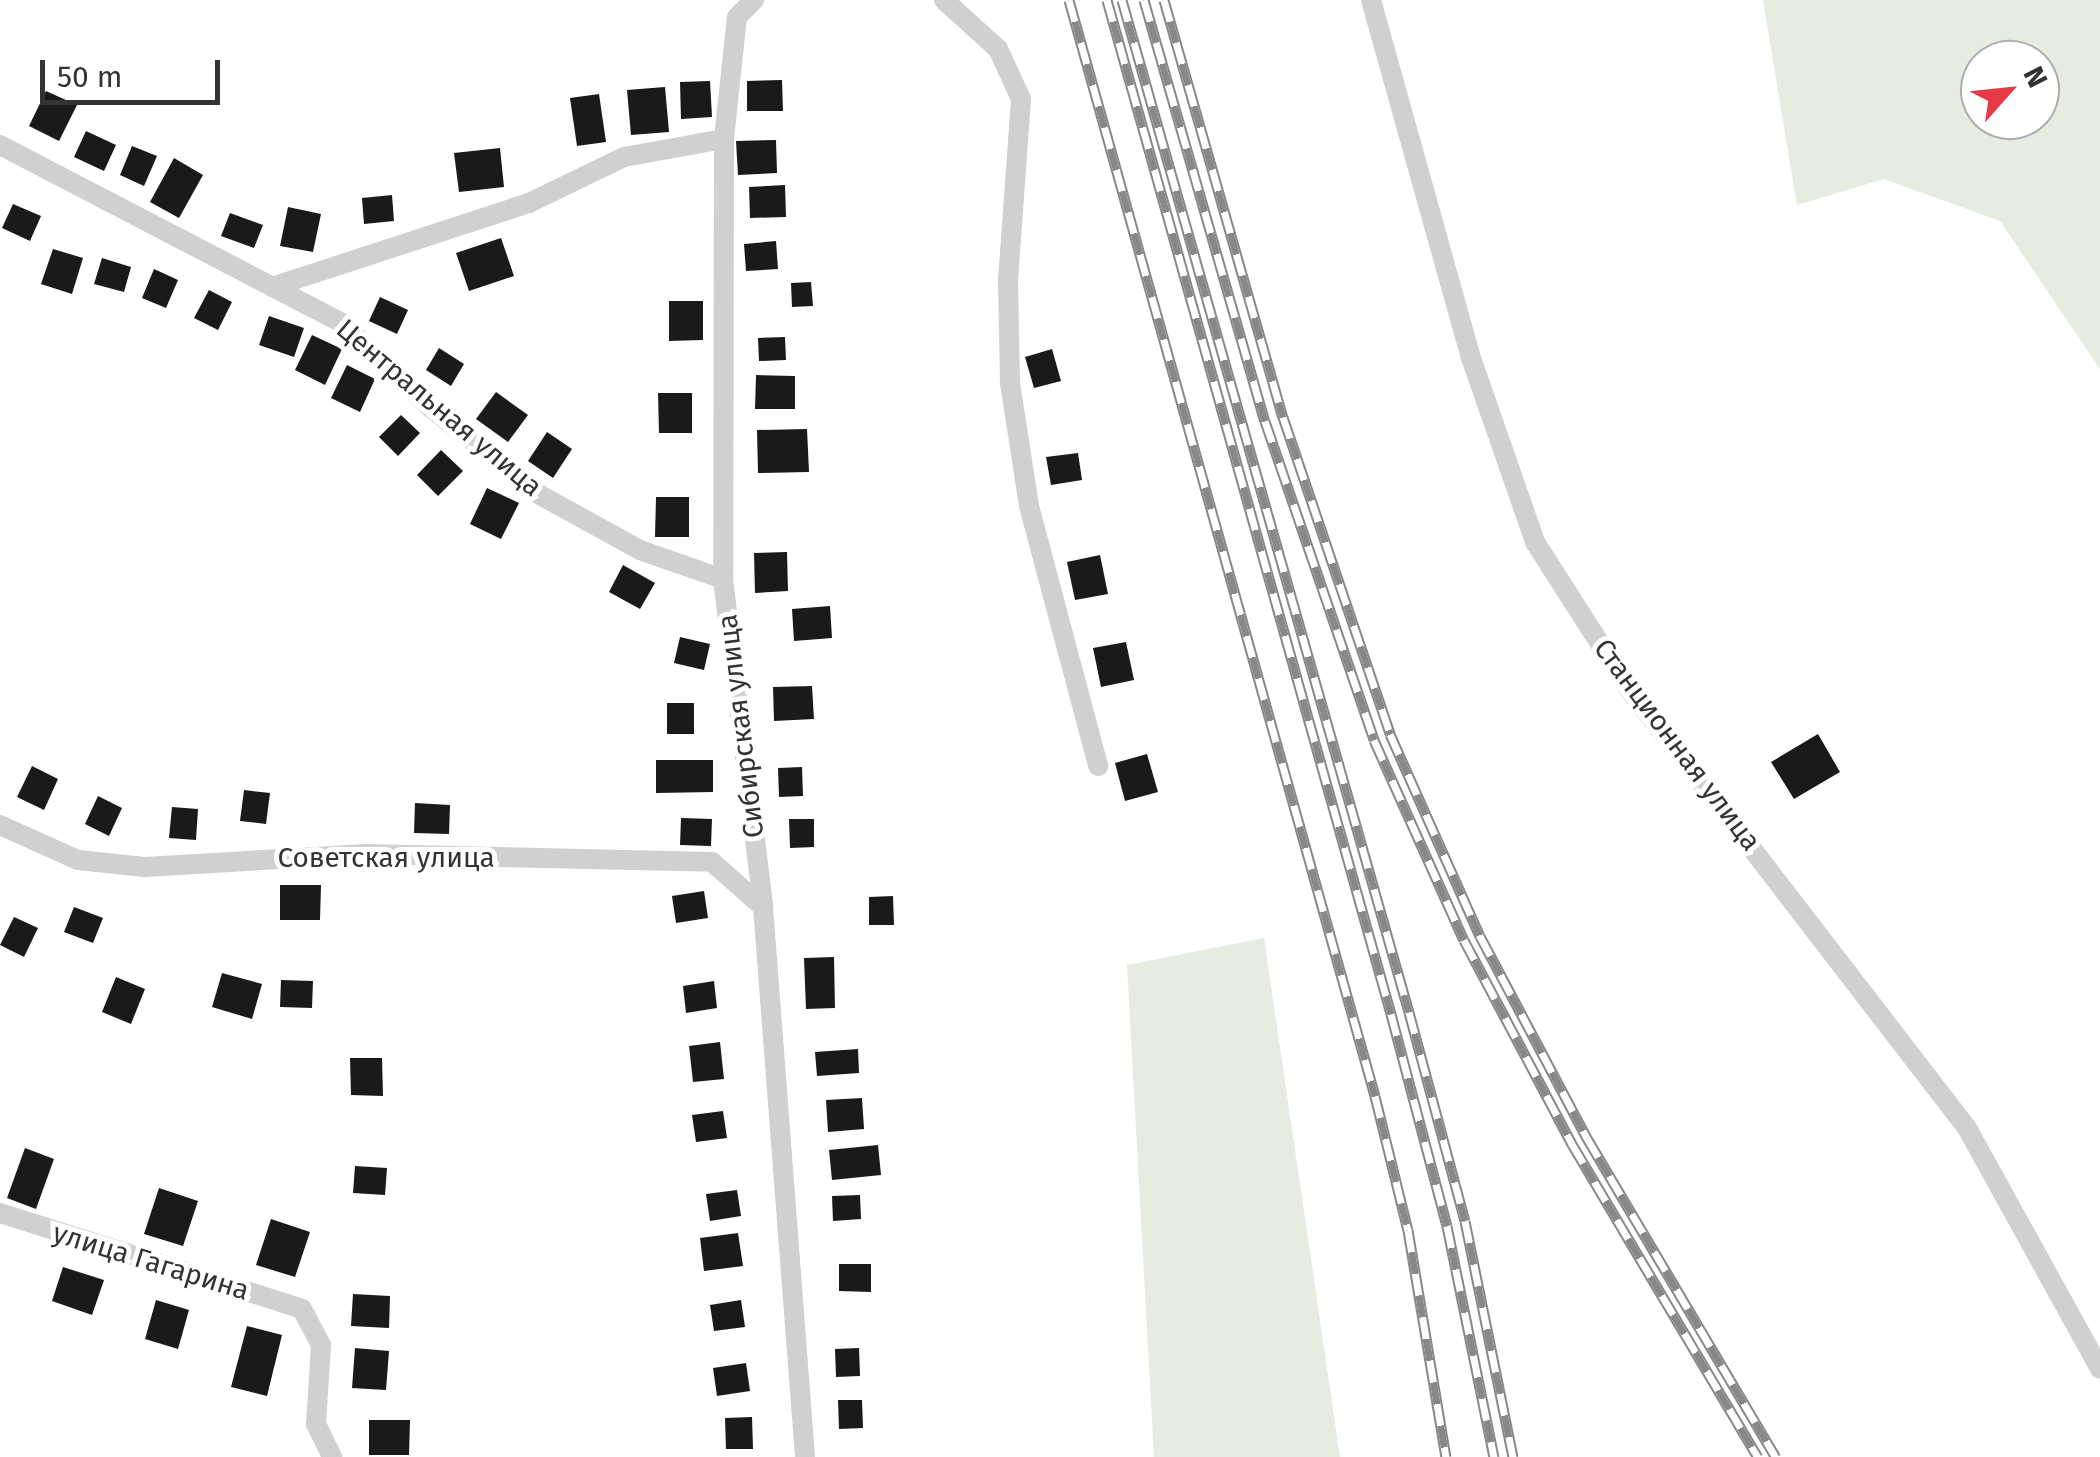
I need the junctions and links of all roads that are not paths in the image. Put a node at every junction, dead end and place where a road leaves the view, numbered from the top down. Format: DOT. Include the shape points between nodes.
graph roads {
  1 [pos="754,0"];
  2 [pos="944,0"];
  3 [pos="1371,0"];
  4 [pos="724,139"];
  5 [pos="0,146"];
  6 [pos="272,287"];
  7 [pos="723,579"];
  8 [pos="1098,766"];
  9 [pos="0,824"];
  10 [pos="762,907"];
  11 [pos="0,1213"];
  12 [pos="2100,1369"];
  13 [pos="332,1457"];
  14 [pos="805,1457"];
  1 -- 4 [label="street, Сибирская улица" via="737,18"];
  2 -- 8 [label="street" via="998,50 1021,98 1008,280 1010,383 1028,506"];
  3 -- 12 [label="street, Станционная улица" via="1470,355 1535,542 1628,689 1967,1128"];
  4 -- 6 [label="street" via="624,157 529,204"];
  4 -- 7 [label="street, Сибирская улица"];
  5 -- 6 [label="street, Центральная улица"];
  6 -- 7 [label="street, Центральная улица" via="342,322 432,408 540,495 640,550"];
  7 -- 10 [label="street, Сибирская улица"];
  9 -- 10 [label="street, Советская улица" via="78,860 144,868 365,854 712,862"];
  10 -- 14 [label="street, Сибирская улица"];
  11 -- 13 [label="street, улица Гагарина" via="302,1310 321,1346 316,1424"];
}
